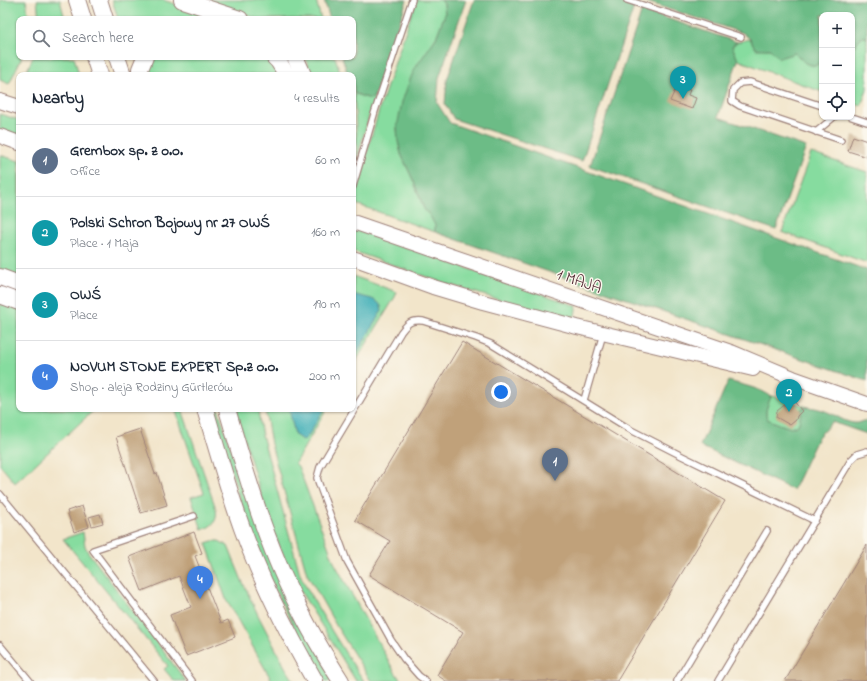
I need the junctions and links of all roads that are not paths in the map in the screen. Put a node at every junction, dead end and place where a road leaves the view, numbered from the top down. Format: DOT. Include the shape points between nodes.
graph roads {
  1 [pos="77,0"];
  2 [pos="99,0"];
  3 [pos="182,0"];
  4 [pos="412,0"];
  5 [pos="626,0"];
  6 [pos="82,16"];
  7 [pos="104,16"];
  8 [pos="231,16"];
  9 [pos="740,37"];
  10 [pos="95,60"];
  11 [pos="118,60"];
  12 [pos="144,60"];
  13 [pos="277,60"];
  14 [pos="297,60"];
  15 [pos="99,72"];
  16 [pos="122,72"];
  17 [pos="140,72"];
  18 [pos="285,72"];
  19 [pos="302,72"];
  20 [pos="0,101"];
  21 [pos="819,105"];
  22 [pos="16,106"];
  23 [pos="855,118"];
  24 [pos="830,120"];
  25 [pos="867,122"];
  26 [pos="816,132"];
  27 [pos="0,136"];
  28 [pos="841,140"];
  29 [pos="16,142"];
  30 [pos="356,176"];
  31 [pos="356,223"];
  32 [pos="356,259"];
  33 [pos="0,277"];
  34 [pos="16,283"];
  35 [pos="0,295"];
  36 [pos="16,301"];
  37 [pos="603,333"];
  38 [pos="793,378"];
  39 [pos="584,400"];
  40 [pos="867,404"];
  41 [pos="356,407"];
  42 [pos="206,412"];
  43 [pos="228,412"];
  44 [pos="353,412"];
  45 [pos="867,451"];
  46 [pos="0,494"];
  47 [pos="194,516"];
  48 [pos="815,520"];
  49 [pos="767,532"];
  50 [pos="0,645"];
  51 [pos="30,681"];
  52 [pos="154,681"];
  53 [pos="192,681"];
  54 [pos="315,681"];
  55 [pos="341,681"];
  56 [pos="426,681"];
  57 [pos="677,681"];
  58 [pos="718,681"];
  1 -- 6 [label="main road"];
  2 -- 7 [label="main road"];
  3 -- 8 [label="main road"];
  4 -- 30 [label="lane"];
  5 -- 9 [label="lane"];
  10 -- 15 [label="main road"];
  11 -- 16 [label="main road"];
  12 -- 17 [label="main road"];
  13 -- 18 [label="main road"];
  14 -- 19 [label="main road"];
  20 -- 22 [label="street"];
  21 -- 26 [label="lane" via="750,82 740,83 733,90 732,101 740,106"];
  23 -- 25 [label="lane"];
  24 -- 26 [label="lane"];
  26 -- 28 [label="lane"];
  27 -- 29 [label="street"];
  31 -- 38 [label="street, 1 MAJA" via="730,352"];
  32 -- 37 [label="street, 1 MAJA" via="483,302"];
  33 -- 34 [label="main road"];
  35 -- 36 [label="main road"];
  37 -- 38 [label="street, 1 MAJA"];
  37 -- 39 [label="lane"];
  38 -- 40 [label="street, 1 MAJA"];
  39 -- 41 [label="lane" via="491,344 414,320 401,332"];
  39 -- 48 [label="lane" via="631,430"];
  42 -- 54 [label="main road" via="252,553 278,612"];
  43 -- 55 [label="main road" via="272,548 312,634"];
  44 -- 56 [label="lane" via="320,467 317,478 347,561 391,640 404,659"];
  45 -- 48 [label="lane" via="857,454 851,460"];
  46 -- 52 [label="lane"];
  47 -- 53 [label="lane" via="93,550"];
  48 -- 58 [label="lane"];
  49 -- 57 [label="lane"];
  50 -- 51 [label="lane"];
}
